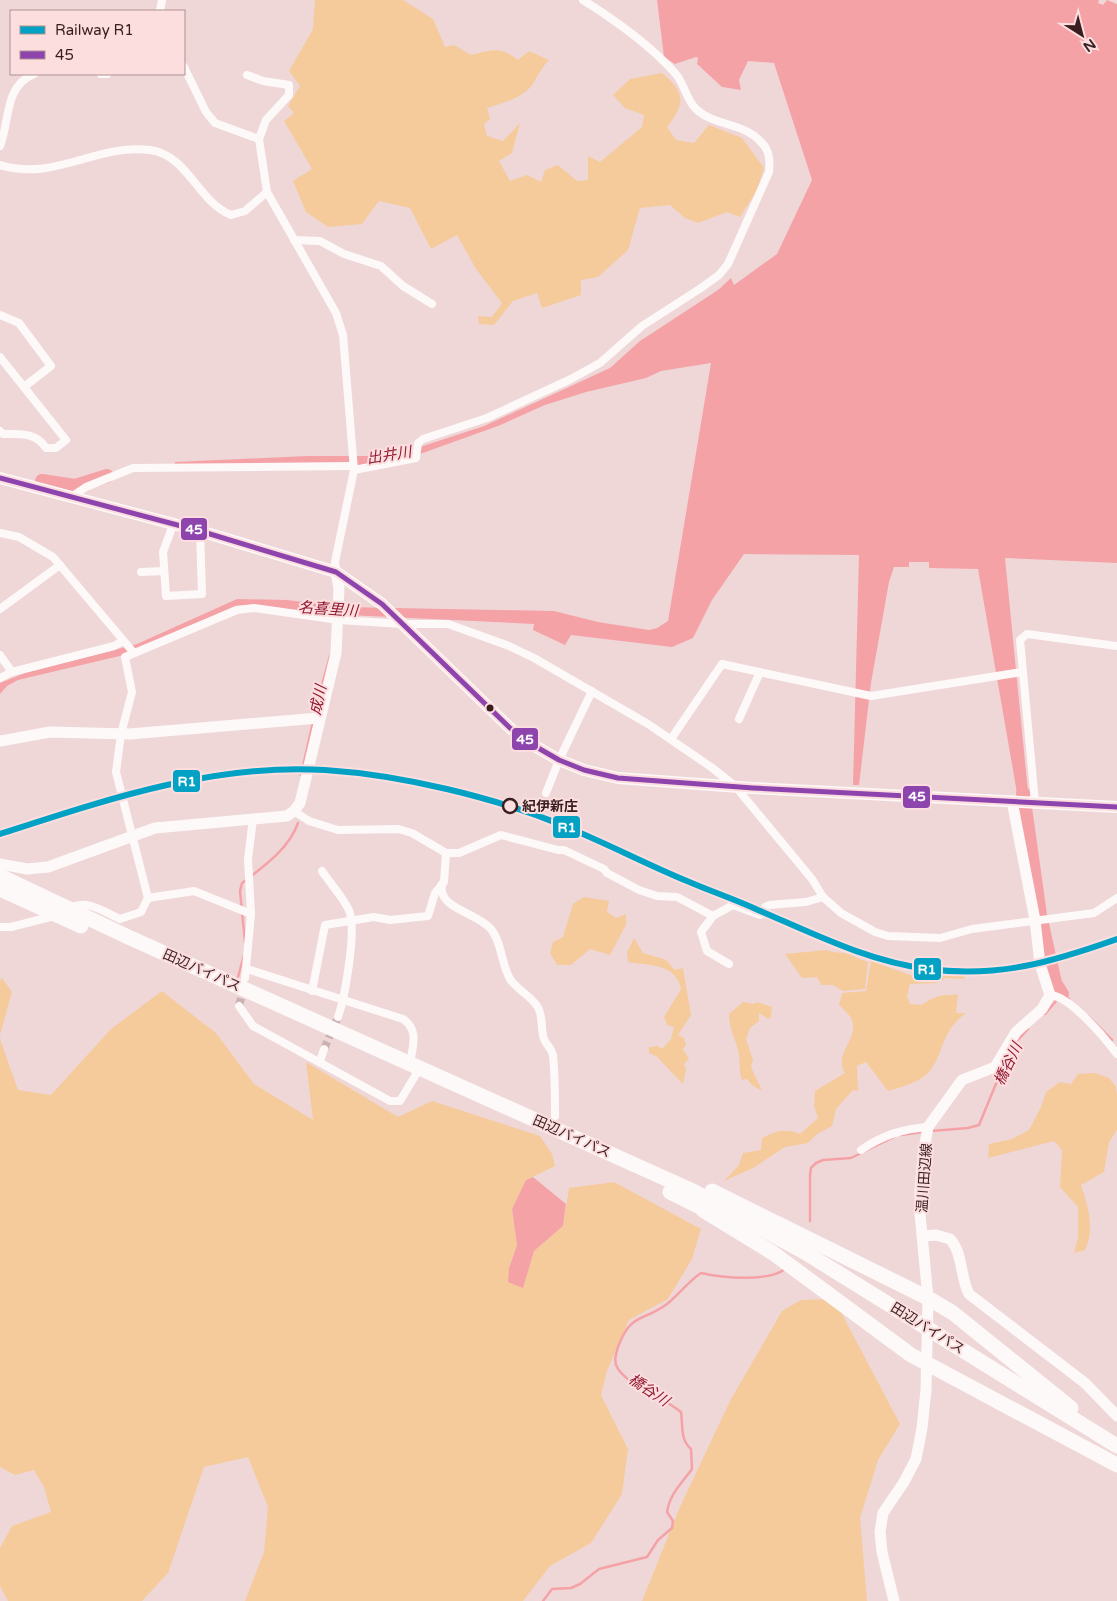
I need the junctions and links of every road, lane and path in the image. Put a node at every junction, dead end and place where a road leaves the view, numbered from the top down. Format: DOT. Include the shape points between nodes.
graph roads {
  1 [pos="583,0"];
  2 [pos="185,69"];
  3 [pos="33,75"];
  4 [pos="247,75"];
  5 [pos="259,140"];
  6 [pos="0,146"];
  7 [pos="0,164"];
  8 [pos="267,192"];
  9 [pos="294,240"];
  10 [pos="432,304"];
  11 [pos="0,315"];
  12 [pos="0,357"];
  13 [pos="24,387"];
  14 [pos="0,431"];
  15 [pos="353,467"];
  16 [pos="0,478"];
  17 [pos="71,498"];
  18 [pos="173,525"];
  19 [pos="200,531"];
  20 [pos="0,533"];
  21 [pos="60,565"];
  22 [pos="164,571"];
  23 [pos="142,572"];
  24 [pos="336,572"];
  25 [pos="0,610"];
  26 [pos="339,620"];
  27 [pos="400,622"];
  28 [pos="124,642"];
  29 [pos="1117,646"];
  30 [pos="134,653"];
  31 [pos="0,655"];
  32 [pos="12,672"];
  33 [pos="760,672"];
  34 [pos="1022,672"];
  35 [pos="0,678"];
  36 [pos="592,691"];
  37 [pos="319,718"];
  38 [pos="739,719"];
  39 [pos="121,734"];
  40 [pos="670,739"];
  41 [pos="0,741"];
  42 [pos="558,760"];
  43 [pos="735,786"];
  44 [pos="546,793"];
  45 [pos="1014,801"];
  46 [pos="1033,802"];
  47 [pos="1117,807"];
  48 [pos="294,811"];
  49 [pos="254,819"];
  50 [pos="132,837"];
  51 [pos="446,853"];
  52 [pos="0,864"];
  53 [pos="322,871"];
  54 [pos="0,876"];
  55 [pos="442,884"];
  56 [pos="0,889"];
  57 [pos="823,897"];
  58 [pos="148,898"];
  59 [pos="1117,898"];
  60 [pos="251,914"];
  61 [pos="713,916"];
  62 [pos="1036,920"];
  63 [pos="350,921"];
  64 [pos="0,927"];
  65 [pos="123,940"];
  66 [pos="729,964"];
  67 [pos="247,969"];
  68 [pos="245,978"];
  69 [pos="312,991"];
  70 [pos="1052,995"];
  71 [pos="344,1001"];
  72 [pos="239,1006"];
  73 [pos="338,1017"];
  74 [pos="324,1050"];
  75 [pos="1117,1054"];
  76 [pos="320,1061"];
  77 [pos="413,1069"];
  78 [pos="555,1116"];
  79 [pos="927,1132"];
  80 [pos="861,1150"];
  81 [pos="615,1155"];
  82 [pos="683,1198"];
  83 [pos="923,1236"];
  84 [pos="928,1298"];
  85 [pos="922,1330"];
  86 [pos="940,1341"];
  87 [pos="926,1362"];
  88 [pos="1117,1416"];
  89 [pos="1117,1442"];
  90 [pos="1117,1446"];
  91 [pos="1117,1458"];
  92 [pos="1117,1465"];
  93 [pos="894,1601"];
  1 -- 15 [label="street" via="676,73 685,94 703,115 759,139 765,146 770,159 768,172 734,251 719,275 642,326 600,362 571,379 487,418 423,439 418,444 416,458"];
  2 -- 5 [label="street" via="206,112 215,123"];
  3 -- 6 [label="street" via="18,86 8,102"];
  4 -- 5 [label="street" via="290,86 289,95 266,120"];
  5 -- 8 [label="street"];
  7 -- 8 [label="street" via="13,169 54,168 116,152 149,150 167,154 217,207 231,215 245,211"];
  8 -- 9 [label="street"];
  9 -- 10 [label="street" via="320,241 344,254 381,266 403,286"];
  9 -- 15 [label="street" via="336,313 343,335"];
  11 -- 13 [label="street" via="19,323 52,366"];
  12 -- 13 [label="street"];
  13 -- 14 [label="street" via="66,440 56,448 46,448 39,439 27,434 2,434"];
  15 -- 17 [label="street" via="133,468 86,487"];
  15 -- 24 [label="street" via="335,562"];
  16 -- 17 [label="main road"];
  17 -- 18 [label="main road"];
  18 -- 19 [label="main road"];
  18 -- 22 [label="street" via="163,552"];
  19 -- 22 [label="street" via="202,594 166,596"];
  19 -- 24 [label="main road"];
  20 -- 21 [label="street" via="19,537"];
  21 -- 25 [label="street"];
  21 -- 28 [label="street"];
  22 -- 23 [label="street"];
  24 -- 26 [label="street"];
  24 -- 27 [label="main road" via="382,604"];
  26 -- 27 [label="street"];
  26 -- 30 [label="street" via="254,608 236,610"];
  26 -- 37 [label="street" via="336,653"];
  27 -- 36 [label="street" via="448,624 478,634 534,658"];
  27 -- 42 [label="main road" via="510,728"];
  28 -- 30 [label="street"];
  28 -- 32 [label="street"];
  29 -- 34 [label="street" via="1026,634 1020,640"];
  30 -- 39 [label="street" via="125,657 132,692"];
  31 -- 32 [label="street"];
  32 -- 35 [label="street"];
  33 -- 34 [label="street" via="871,696"];
  33 -- 38 [label="street"];
  33 -- 40 [label="street" via="722,664"];
  34 -- 46 [label="street"];
  36 -- 40 [label="street"];
  36 -- 42 [label="street"];
  37 -- 39 [label="street"];
  37 -- 48 [label="street" via="307,780"];
  39 -- 41 [label="street" via="50,732"];
  39 -- 50 [label="street" via="116,772"];
  40 -- 43 [label="street"];
  42 -- 43 [label="main road" via="618,778"];
  42 -- 44 [label="street"];
  43 -- 45 [label="main road"];
  43 -- 57 [label="street" via="812,879"];
  45 -- 46 [label="main road"];
  45 -- 62 [label="street"];
  46 -- 47 [label="main road"];
  48 -- 49 [label="street" via="287,816"];
  48 -- 51 [label="street" via="338,830 398,829 412,833"];
  49 -- 50 [label="street" via="155,828"];
  49 -- 60 [label="street" via="248,865"];
  50 -- 52 [label="street" via="48,867 27,869"];
  50 -- 58 [label="street"];
  51 -- 55 [label="street"];
  51 -- 61 [label="street" via="459,853 501,836 564,850 640,890 657,896 677,897"];
  53 -- 63 [label="street" via="350,913"];
  54 -- 65 [label="highway, 田辺バイパス"];
  55 -- 63 [label="street" via="435,893 428,916"];
  55 -- 78 [label="street" via="440,892 444,899 477,916 491,929 510,978 537,1005 544,1039 553,1056"];
  56 -- 65 [label="highway, 田辺バイパス"];
  57 -- 61 [label="street" via="769,905 760,915 733,905"];
  57 -- 62 [label="street" via="855,922 888,936 940,938 972,928"];
  58 -- 60 [label="street" via="194,891"];
  58 -- 64 [label="street" via="141,912 126,918 120,919 79,903 50,918"];
  59 -- 62 [label="street" via="1094,913"];
  60 -- 67 [label="street"];
  61 -- 66 [label="street" via="700,932 707,951"];
  62 -- 70 [label="street" via="1040,964"];
  63 -- 69 [label="street" via="325,925"];
  63 -- 71 [label="street" via="351,943"];
  65 -- 77 [label="highway, 田辺バイパス"];
  67 -- 68 [label="street"];
  67 -- 69 [label="street"];
  69 -- 71 [label="street"];
  70 -- 75 [label="street" via="1066,1002 1094,1027"];
  70 -- 79 [label="street, 温川田辺線" via="1042,1009 1016,1032 995,1067 962,1080"];
  71 -- 73 [label="street"];
  71 -- 77 [label="street" via="412,1024"];
  72 -- 76 [label="street" via="253,1026"];
  74 -- 76 [label="street"];
  76 -- 77 [label="street" via="390,1101 404,1098"];
  77 -- 81 [label="highway, 田辺バイパス"];
  77 -- 82 [label="highway, 田辺バイパス"];
  79 -- 80 [label="street" via="903,1129"];
  79 -- 83 [label="street, 温川田辺線" via="920,1192"];
  81 -- 84 [label="highway" via="706,1188"];
  81 -- 85 [label="highway, 田辺バイパス" via="693,1191 787,1242"];
  82 -- 85 [label="highway, 田辺バイパス"];
  82 -- 87 [label="highway" via="773,1253 898,1346"];
  83 -- 84 [label="street, 温川田辺線"];
  83 -- 88 [label="street" via="950,1239 957,1251 969,1294 1085,1383"];
  84 -- 87 [label="street, 温川田辺線"];
  84 -- 89 [label="highway" via="953,1313"];
  85 -- 86 [label="highway, 田辺バイパス"];
  86 -- 90 [label="highway, 田辺バイパス"];
  86 -- 91 [label="highway, 田辺バイパス"];
  87 -- 92 [label="highway"];
  87 -- 93 [label="street, 温川田辺線" via="926,1390 916,1459 883,1513 880,1532"];
}
